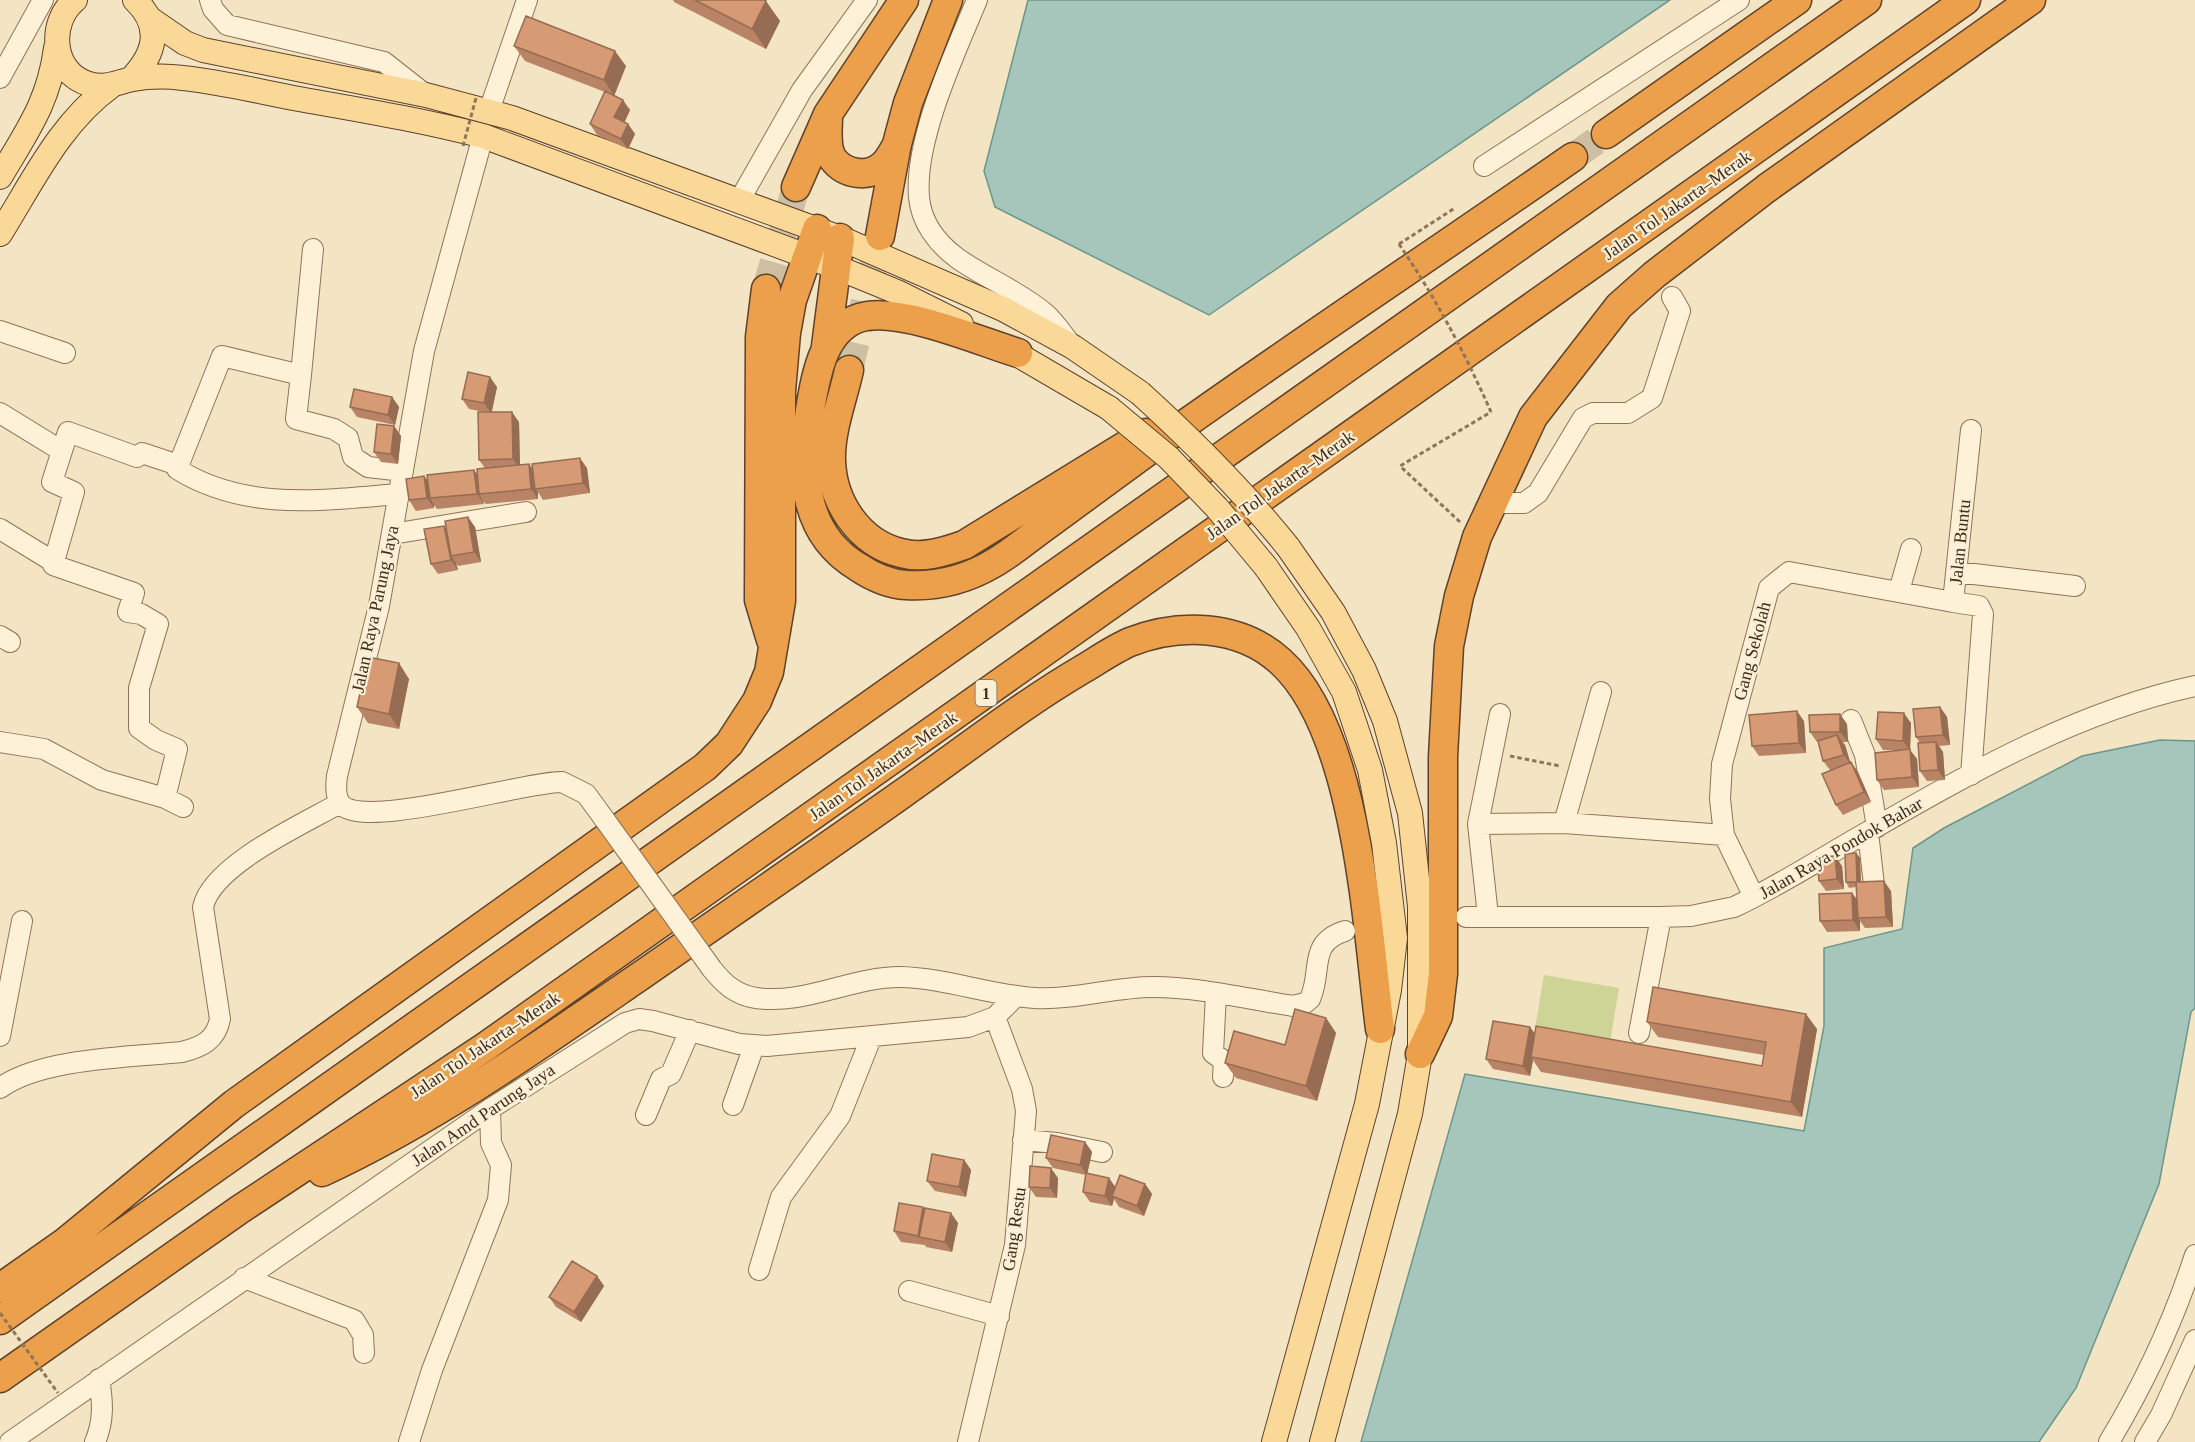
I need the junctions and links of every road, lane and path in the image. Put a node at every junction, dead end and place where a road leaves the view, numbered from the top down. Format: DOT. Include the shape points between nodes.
graph roads {
  1 [pos="43,0"];
  2 [pos="75,0"];
  3 [pos="135,0"];
  4 [pos="210,0"];
  5 [pos="527,0"];
  6 [pos="867,0"];
  7 [pos="904,0"];
  8 [pos="948,0"];
  9 [pos="977,0"];
  10 [pos="1739,0"];
  11 [pos="1797,0"];
  12 [pos="1867,0"];
  13 [pos="1966,0"];
  14 [pos="2031,0"];
  15 [pos="150,19"];
  16 [pos="56,48"];
  17 [pos="6,57"];
  18 [pos="0,78"];
  19 [pos="121,83"];
  20 [pos="426,95"];
  21 [pos="483,104"];
  22 [pos="828,114"];
  23 [pos="1606,134"];
  24 [pos="473,141"];
  25 [pos="897,144"];
  26 [pos="1573,157"];
  27 [pos="1484,166"];
  28 [pos="0,177"];
  29 [pos="796,187"];
  30 [pos="739,201"];
  31 [pos="0,234"];
  32 [pos="828,234"];
  33 [pos="880,236"];
  34 [pos="1399,244"];
  35 [pos="314,249"];
  36 [pos="806,256"];
  37 [pos="836,267"];
  38 [pos="766,290"];
  39 [pos="1672,297"];
  40 [pos="1340,319"];
  41 [pos="0,331"];
  42 [pos="826,346"];
  43 [pos="1073,347"];
  44 [pos="65,353"];
  45 [pos="1018,353"];
  46 [pos="849,370"];
  47 [pos="301,375"];
  48 [pos="0,413"];
  49 [pos="1971,430"];
  50 [pos="57,448"];
  51 [pos="178,465"];
  52 [pos="403,471"];
  53 [pos="399,494"];
  54 [pos="1491,502"];
  55 [pos="526,512"];
  56 [pos="0,529"];
  57 [pos="392,534"];
  58 [pos="1476,537"];
  59 [pos="1911,549"];
  60 [pos="49,559"];
  61 [pos="1957,572"];
  62 [pos="2075,586"];
  63 [pos="1899,591"];
  64 [pos="1953,602"];
  65 [pos="772,642"];
  66 [pos="2195,686"];
  67 [pos="1601,692"];
  68 [pos="1500,714"];
  69 [pos="1851,720"];
  70 [pos="0,742"];
  71 [pos="1493,753"];
  72 [pos="1579,770"];
  73 [pos="1971,775"];
  74 [pos="902,794"];
  75 [pos="165,798"];
  76 [pos="340,803"];
  77 [pos="183,807"];
  78 [pos="1564,823"];
  79 [pos="1478,824"];
  80 [pos="1872,829"];
  81 [pos="1725,836"];
  82 [pos="1874,885"];
  83 [pos="1754,897"];
  84 [pos="1488,916"];
  85 [pos="1466,917"];
  86 [pos="1661,917"];
  87 [pos="22,921"];
  88 [pos="1345,931"];
  89 [pos="626,948"];
  90 [pos="6,966"];
  91 [pos="1216,994"];
  92 [pos="1016,997"];
  93 [pos="995,1017"];
  94 [pos="1380,1029"];
  95 [pos="690,1030"];
  96 [pos="1639,1033"];
  97 [pos="0,1036"];
  98 [pos="871,1038"];
  99 [pos="754,1046"];
  100 [pos="1420,1054"];
  101 [pos="1223,1077"];
  102 [pos="0,1088"];
  103 [pos="733,1104"];
  104 [pos="490,1108"];
  105 [pos="646,1116"];
  106 [pos="1023,1140"];
  107 [pos="1102,1152"];
  108 [pos="239,1210"];
  109 [pos="2195,1255"];
  110 [pos="759,1270"];
  111 [pos="244,1278"];
  112 [pos="0,1288"];
  113 [pos="909,1291"];
  114 [pos="0,1313"];
  115 [pos="999,1316"];
  116 [pos="0,1320"];
  117 [pos="2195,1340"];
  118 [pos="364,1353"];
  119 [pos="0,1378"];
  120 [pos="99,1379"];
  121 [pos="57,1393"];
  122 [pos="2133,1401"];
  123 [pos="2162,1415"];
  124 [pos="10,1442"];
  125 [pos="95,1442"];
  126 [pos="409,1442"];
  127 [pos="968,1442"];
  128 [pos="1274,1442"];
  129 [pos="1322,1442"];
  130 [pos="2109,1442"];
  131 [pos="2145,1442"];
  1 -- 17 [label="street"];
  2 -- 16 [label="main road" via="66,8 57,27"];
  3 -- 15 [label="main road"];
  4 -- 20 [label="street" via="227,25 384,62"];
  5 -- 21 [label="street"];
  6 -- 30 [label="street" via="802,90"];
  7 -- 22 [label="highway"];
  8 -- 25 [label="highway" via="916,78"];
  9 -- 43 [label="street" via="930,124 919,180 923,215 941,245 1047,315"];
  10 -- 27 [label="street"];
  11 -- 23 [label="highway"];
  12 -- 116 [label="highway"];
  13 -- 89 [label="highway, Jalan Tol Jakarta–Merak / 1"];
  14 -- 54 [label="highway" via="1767,188 1618,306 1533,417"];
  15 -- 19 [label="main road" via="153,42 146,63"];
  15 -- 20 [label="main road" via="185,43 203,50"];
  16 -- 19 [label="main road" via="67,70 87,84"];
  16 -- 28 [label="main road" via="42,106"];
  17 -- 18 [label="street"];
  19 -- 24 [label="main road" via="183,78 431,123"];
  19 -- 31 [label="main road" via="92,100 65,128"];
  20 -- 21 [label="main road"];
  21 -- 24 [label="path, bridge"];
  21 -- 30 [label="main road"];
  22 -- 25 [label="highway" via="832,158 848,172 870,173 884,164"];
  22 -- 29 [label="highway"];
  24 -- 36 [label="main road"];
  24 -- 52 [label="street, Jalan Raya Parung Jaya" via="424,351"];
  25 -- 33 [label="highway"];
  26 -- 40 [label="highway"];
  30 -- 32 [label="main road"];
  32 -- 36 [label="highway"];
  32 -- 37 [label="highway"];
  32 -- 43 [label="main road" via="1004,309"];
  34 -- 58 [label="path, bridge" via="1471,366 1491,412 1400,466"];
  35 -- 47 [label="street"];
  36 -- 37 [label="main road"];
  36 -- 65 [label="highway" via="786,333 781,391 781,601"];
  37 -- 42 [label="highway"];
  37 -- 45 [label="main road" via="897,292"];
  38 -- 65 [label="highway" via="760,337 759,600"];
  39 -- 54 [label="street" via="1680,311 1652,398 1628,413 1593,413 1583,418 1538,494 1524,503"];
  40 -- 42 [label="highway" via="1172,434 995,563 945,584 921,586 896,584 872,576 844,557 819,528 805,485 804,459"];
  40 -- 46 [label="highway" via="964,545 921,555 902,554 865,535 841,503 831,459"];
  41 -- 44 [label="street"];
  42 -- 45 [label="highway" via="845,324 879,315 920,322"];
  43 -- 100 [label="main road, bridge" via="1140,393 1218,466 1288,547 1333,612 1364,670 1401,773 1410,813 1420,907"];
  45 -- 94 [label="main road, bridge" via="1109,408 1169,458 1266,567 1308,628 1344,692 1370,770 1384,843 1395,938"];
  47 -- 51 [label="street" via="222,356"];
  47 -- 52 [label="street" via="296,419 334,429 348,438 353,457 368,467"];
  48 -- 50 [label="street"];
  49 -- 61 [label="street, Jalan Buntu"];
  51 -- 53 [label="street" via="177,469 203,485 279,502"];
  51 -- 75 [label="street" via="142,453 137,457 69,432 52,482 74,492 53,565 134,593 128,612 158,624 139,688 139,728 177,749"];
  52 -- 53 [label="street, Jalan Raya Parung Jaya"];
  53 -- 57 [label="street, Jalan Raya Parung Jaya"];
  54 -- 58 [label="highway"];
  55 -- 57 [label="street"];
  56 -- 60 [label="street"];
  57 -- 76 [label="street, Jalan Raya Parung Jaya" via="379,606 337,776"];
  58 -- 100 [label="highway" via="1449,646 1443,757 1443,974 1438,1016"];
  59 -- 63 [label="street"];
  61 -- 62 [label="street"];
  61 -- 64 [label="street, Jalan Buntu"];
  63 -- 64 [label="street, Gang Sekolah"];
  63 -- 81 [label="street, Gang Sekolah" via="1789,572 1769,588 1722,764 1720,799"];
  64 -- 73 [label="street, Jalan Buntu" via="1979,606 1983,614"];
  65 -- 112 [label="highway" via="769,672 757,701 729,744 705,767 234,1104 64,1243"];
  66 -- 73 [label="street, Jalan Raya Pondok Bahar" via="2155,694 2080,722"];
  67 -- 72 [label="street"];
  68 -- 71 [label="street"];
  69 -- 80 [label="street" via="1864,755"];
  70 -- 75 [label="street" via="44,749 102,780"];
  71 -- 72 [label="path"];
  71 -- 79 [label="street"];
  72 -- 78 [label="street"];
  73 -- 80 [label="street, Jalan Raya Pondok Bahar"];
  74 -- 89 [label="highway"];
  74 -- 94 [label="highway" via="1039,695 1128,643 1191,629 1231,632 1282,662 1304,690 1335,752 1358,858"];
  74 -- 108 [label="highway" via="541,1044 392,1138"];
  75 -- 77 [label="street"];
  76 -- 92 [label="street, bridge" via="356,811 410,810 562,782 586,794 712,969 738,993 756,998 798,996 866,979 900,977 959,983"];
  76 -- 102 [label="street" via="258,851 209,890 203,907 220,1019 213,1037 182,1052 42,1068 16,1077"];
  78 -- 79 [label="street"];
  78 -- 81 [label="street"];
  79 -- 84 [label="street"];
  80 -- 82 [label="street"];
  80 -- 83 [label="street, Jalan Raya Pondok Bahar"];
  81 -- 83 [label="street, Gang Sekolah"];
  83 -- 86 [label="street, Jalan Raya Pondok Bahar" via="1715,912"];
  84 -- 85 [label="street, Jalan Raya Pondok Bahar"];
  84 -- 86 [label="street, Jalan Raya Pondok Bahar"];
  86 -- 96 [label="street"];
  87 -- 90 [label="street"];
  88 -- 91 [label="street" via="1322,945 1313,992 1305,1003 1293,1006"];
  89 -- 108 [label="highway, Jalan Tol Jakarta–Merak / 1"];
  90 -- 97 [label="street"];
  91 -- 92 [label="street" via="1152,987 1057,999"];
  91 -- 101 [label="street" via="1213,1053 1224,1061"];
  92 -- 93 [label="street, Jalan Amd Parung Jaya"];
  93 -- 98 [label="street, Jalan Amd Parung Jaya" via="968,1027"];
  93 -- 106 [label="street, Gang Restu" via="1025,1100"];
  94 -- 128 [label="main road" via="1352,1165"];
  95 -- 99 [label="street, Jalan Amd Parung Jaya"];
  95 -- 104 [label="street, Jalan Amd Parung Jaya" via="646,1020 625,1023"];
  95 -- 105 [label="street" via="671,1074 661,1079"];
  98 -- 99 [label="street, Jalan Amd Parung Jaya"];
  98 -- 110 [label="street" via="835,1126 781,1197"];
  99 -- 103 [label="street"];
  100 -- 129 [label="main road" via="1396,1174"];
  104 -- 111 [label="street, Jalan Amd Parung Jaya"];
  104 -- 126 [label="street" via="491,1143 501,1165 498,1200 432,1370"];
  106 -- 107 [label="street"];
  106 -- 115 [label="street, Gang Restu" via="1015,1245"];
  108 -- 119 [label="highway, Jalan Tol Jakarta–Merak / 1"];
  109 -- 122 [label="street" via="2184,1289"];
  111 -- 118 [label="street" via="354,1320 363,1335"];
  111 -- 120 [label="street, Jalan Amd Parung Jaya"];
  113 -- 115 [label="street"];
  114 -- 121 [label="path, bridge"];
  115 -- 127 [label="street, Gang Restu"];
  117 -- 123 [label="street"];
  120 -- 124 [label="street, Jalan Amd Parung Jaya"];
  120 -- 125 [label="street" via="103,1414"];
  122 -- 123 [label="street"];
  122 -- 130 [label="street"];
  123 -- 131 [label="street"];
}
